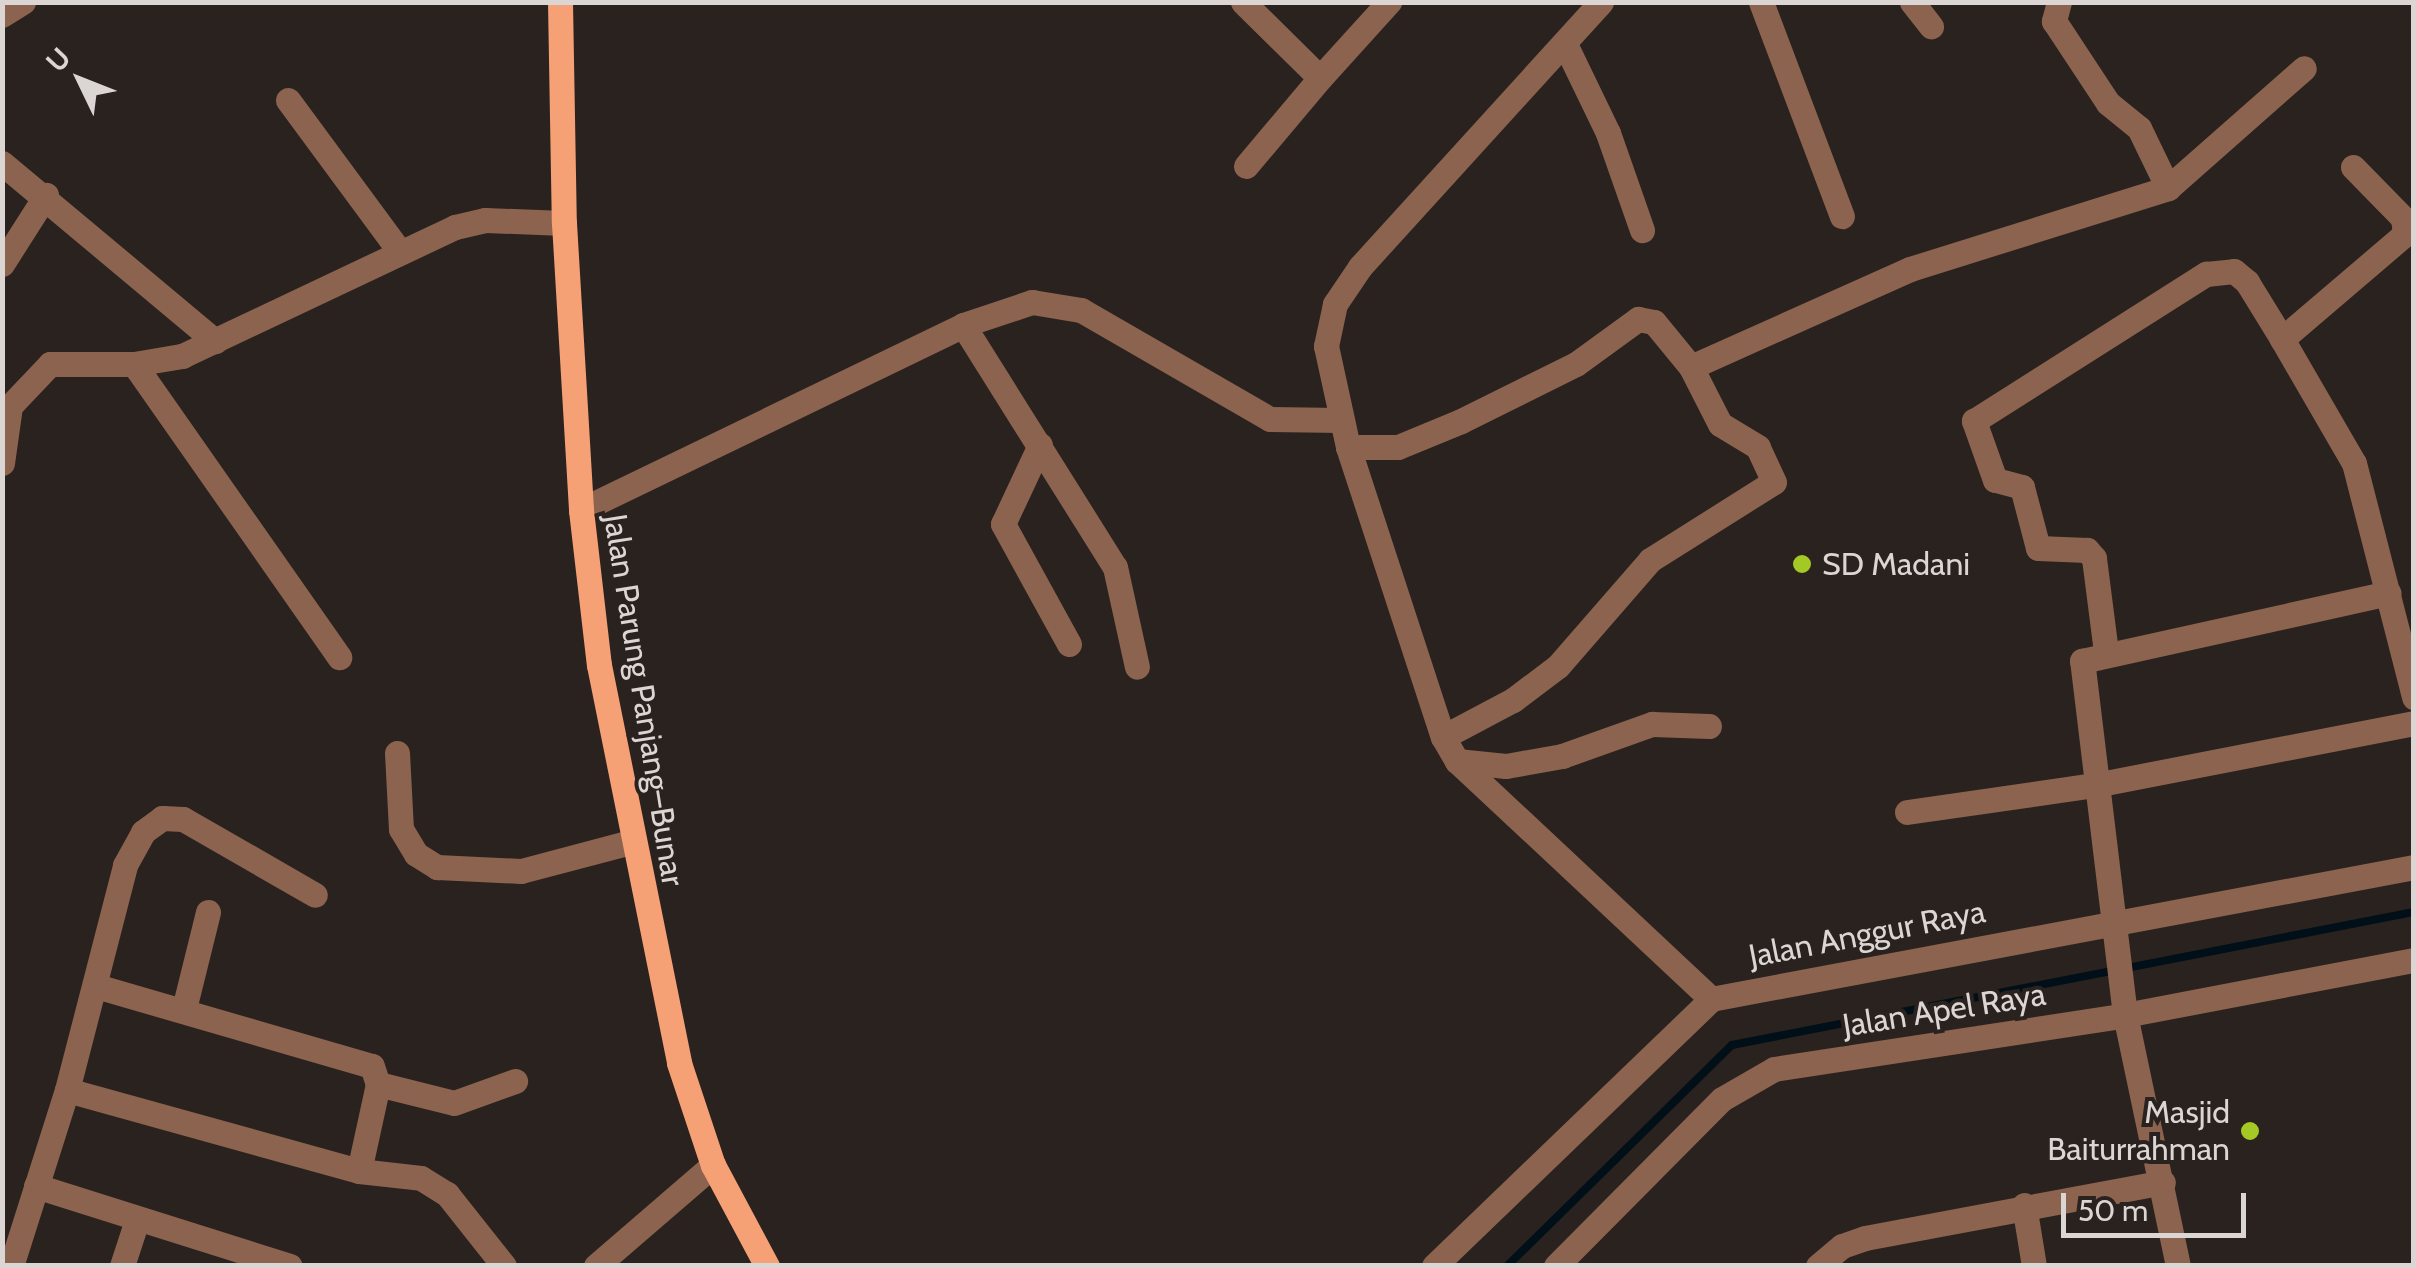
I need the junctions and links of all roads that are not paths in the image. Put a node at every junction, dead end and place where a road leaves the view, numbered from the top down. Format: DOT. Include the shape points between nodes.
graph roads {
  1 [pos="23,2"];
  2 [pos="560,2"];
  3 [pos="1243,2"];
  4 [pos="1389,2"];
  5 [pos="1601,2"];
  6 [pos="1761,2"];
  7 [pos="1912,2"];
  8 [pos="2060,2"];
  9 [pos="2,15"];
  10 [pos="1932,26"];
  11 [pos="1565,44"];
  12 [pos="2304,68"];
  13 [pos="1320,78"];
  14 [pos="288,100"];
  15 [pos="2,163"];
  16 [pos="1246,166"];
  17 [pos="2353,167"];
  18 [pos="2168,188"];
  19 [pos="46,195"];
  20 [pos="1842,216"];
  21 [pos="564,223"];
  22 [pos="1642,230"];
  23 [pos="400,252"];
  24 [pos="2,264"];
  25 [pos="962,325"];
  26 [pos="2282,339"];
  27 [pos="215,340"];
  28 [pos="134,364"];
  29 [pos="1691,366"];
  30 [pos="1342,420"];
  31 [pos="1040,445"];
  32 [pos="1348,447"];
  33 [pos="2,462"];
  34 [pos="580,510"];
  35 [pos="2389,593"];
  36 [pos="1068,644"];
  37 [pos="2106,652"];
  38 [pos="339,657"];
  39 [pos="1137,668"];
  40 [pos="2414,697"];
  41 [pos="2414,723"];
  42 [pos="1709,726"];
  43 [pos="1443,737"];
  44 [pos="397,753"];
  45 [pos="1458,762"];
  46 [pos="2095,784"];
  47 [pos="1907,812"];
  48 [pos="631,842"];
  49 [pos="2414,867"];
  50 [pos="315,894"];
  51 [pos="208,912"];
  52 [pos="2115,931"];
  53 [pos="2414,960"];
  54 [pos="96,986"];
  55 [pos="1711,999"];
  56 [pos="184,1009"];
  57 [pos="2125,1015"];
  58 [pos="515,1081"];
  59 [pos="378,1084"];
  60 [pos="67,1090"];
  61 [pos="713,1165"];
  62 [pos="360,1172"];
  63 [pos="2163,1182"];
  64 [pos="36,1186"];
  65 [pos="2024,1206"];
  66 [pos="137,1220"];
  67 [pos="214,1253"];
  68 [pos="13,1260"];
  69 [pos="122,1266"];
  70 [pos="290,1266"];
  71 [pos="504,1266"];
  72 [pos="596,1266"];
  73 [pos="766,1266"];
  74 [pos="1434,1266"];
  75 [pos="1556,1266"];
  76 [pos="1818,1266"];
  77 [pos="2034,1266"];
  78 [pos="2178,1266"];
  1 -- 9 [label="street"];
  2 -- 21 [label="main road, Jalan Parung Panjang–Bunar"];
  3 -- 13 [label="street"];
  4 -- 13 [label="street"];
  5 -- 11 [label="street"];
  6 -- 20 [label="street"];
  7 -- 10 [label="street"];
  8 -- 18 [label="street" via="2054,21 2108,103 2140,128"];
  11 -- 22 [label="street" via="1608,134"];
  11 -- 30 [label="street" via="1360,266 1336,304 1326,346"];
  12 -- 18 [label="street"];
  13 -- 16 [label="street"];
  14 -- 23 [label="street"];
  15 -- 19 [label="street"];
  17 -- 26 [label="street" via="2403,218 2405,234"];
  18 -- 29 [label="street" via="1910,269"];
  19 -- 24 [label="street"];
  19 -- 27 [label="street"];
  21 -- 23 [label="street" via="485,220"];
  21 -- 34 [label="main road, Jalan Parung Panjang–Bunar"];
  23 -- 27 [label="street"];
  25 -- 30 [label="street" via="1007,307 1055,303 1120,330 1250,412 1293,424"];
  25 -- 31 [label="street"];
  25 -- 34 [label="street"];
  26 -- 35 [label="street" via="2354,463"];
  26 -- 37 [label="street" via="2234,271 2206,274 1974,421 1995,480 2022,487 2038,548 2087,550 2094,558"];
  27 -- 28 [label="street" via="182,356"];
  28 -- 33 [label="street" via="50,364 10,406"];
  28 -- 38 [label="street"];
  29 -- 32 [label="street" via="1654,322 1638,320 1576,364 1461,422 1398,447"];
  29 -- 43 [label="street" via="1720,424 1758,447 1774,482 1650,560 1558,666 1513,700"];
  30 -- 32 [label="street"];
  31 -- 36 [label="street" via="1004,524"];
  31 -- 39 [label="street" via="1114,566"];
  32 -- 43 [label="street"];
  34 -- 48 [label="main road, Jalan Parung Panjang–Bunar"];
  35 -- 37 [label="street"];
  35 -- 40 [label="street"];
  37 -- 46 [label="street" via="2082,661 2079,675"];
  41 -- 46 [label="street"];
  42 -- 45 [label="street" via="1652,724 1534,762"];
  43 -- 45 [label="street"];
  44 -- 48 [label="street" via="401,829 416,854 437,867 521,871"];
  45 -- 55 [label="street"];
  46 -- 47 [label="street"];
  46 -- 52 [label="street"];
  48 -- 61 [label="main road, Jalan Parung Panjang–Bunar" via="666,1015"];
  49 -- 52 [label="street, Jalan Anggur Raya"];
  50 -- 54 [label="street" via="183,819 162,818 143,832 125,865"];
  51 -- 56 [label="street"];
  52 -- 55 [label="street, Jalan Anggur Raya"];
  52 -- 57 [label="street"];
  53 -- 57 [label="street, Jalan Apel Raya"];
  54 -- 56 [label="street"];
  54 -- 60 [label="street"];
  55 -- 74 [label="street, Jalan Anggur Raya"];
  56 -- 59 [label="street" via="372,1066"];
  57 -- 63 [label="street"];
  57 -- 75 [label="street, Jalan Apel Raya" via="1774,1069 1722,1099"];
  58 -- 59 [label="street" via="454,1102"];
  59 -- 62 [label="street"];
  60 -- 62 [label="street"];
  60 -- 64 [label="street"];
  61 -- 72 [label="street"];
  61 -- 73 [label="main road, Jalan Parung Panjang–Bunar"];
  62 -- 71 [label="street" via="421,1178 438,1187"];
  63 -- 65 [label="street"];
  63 -- 78 [label="street"];
  64 -- 66 [label="street"];
  64 -- 68 [label="street"];
  65 -- 76 [label="street" via="1865,1238"];
  65 -- 77 [label="street"];
  66 -- 67 [label="street"];
  66 -- 69 [label="street"];
  67 -- 70 [label="street"];
}
